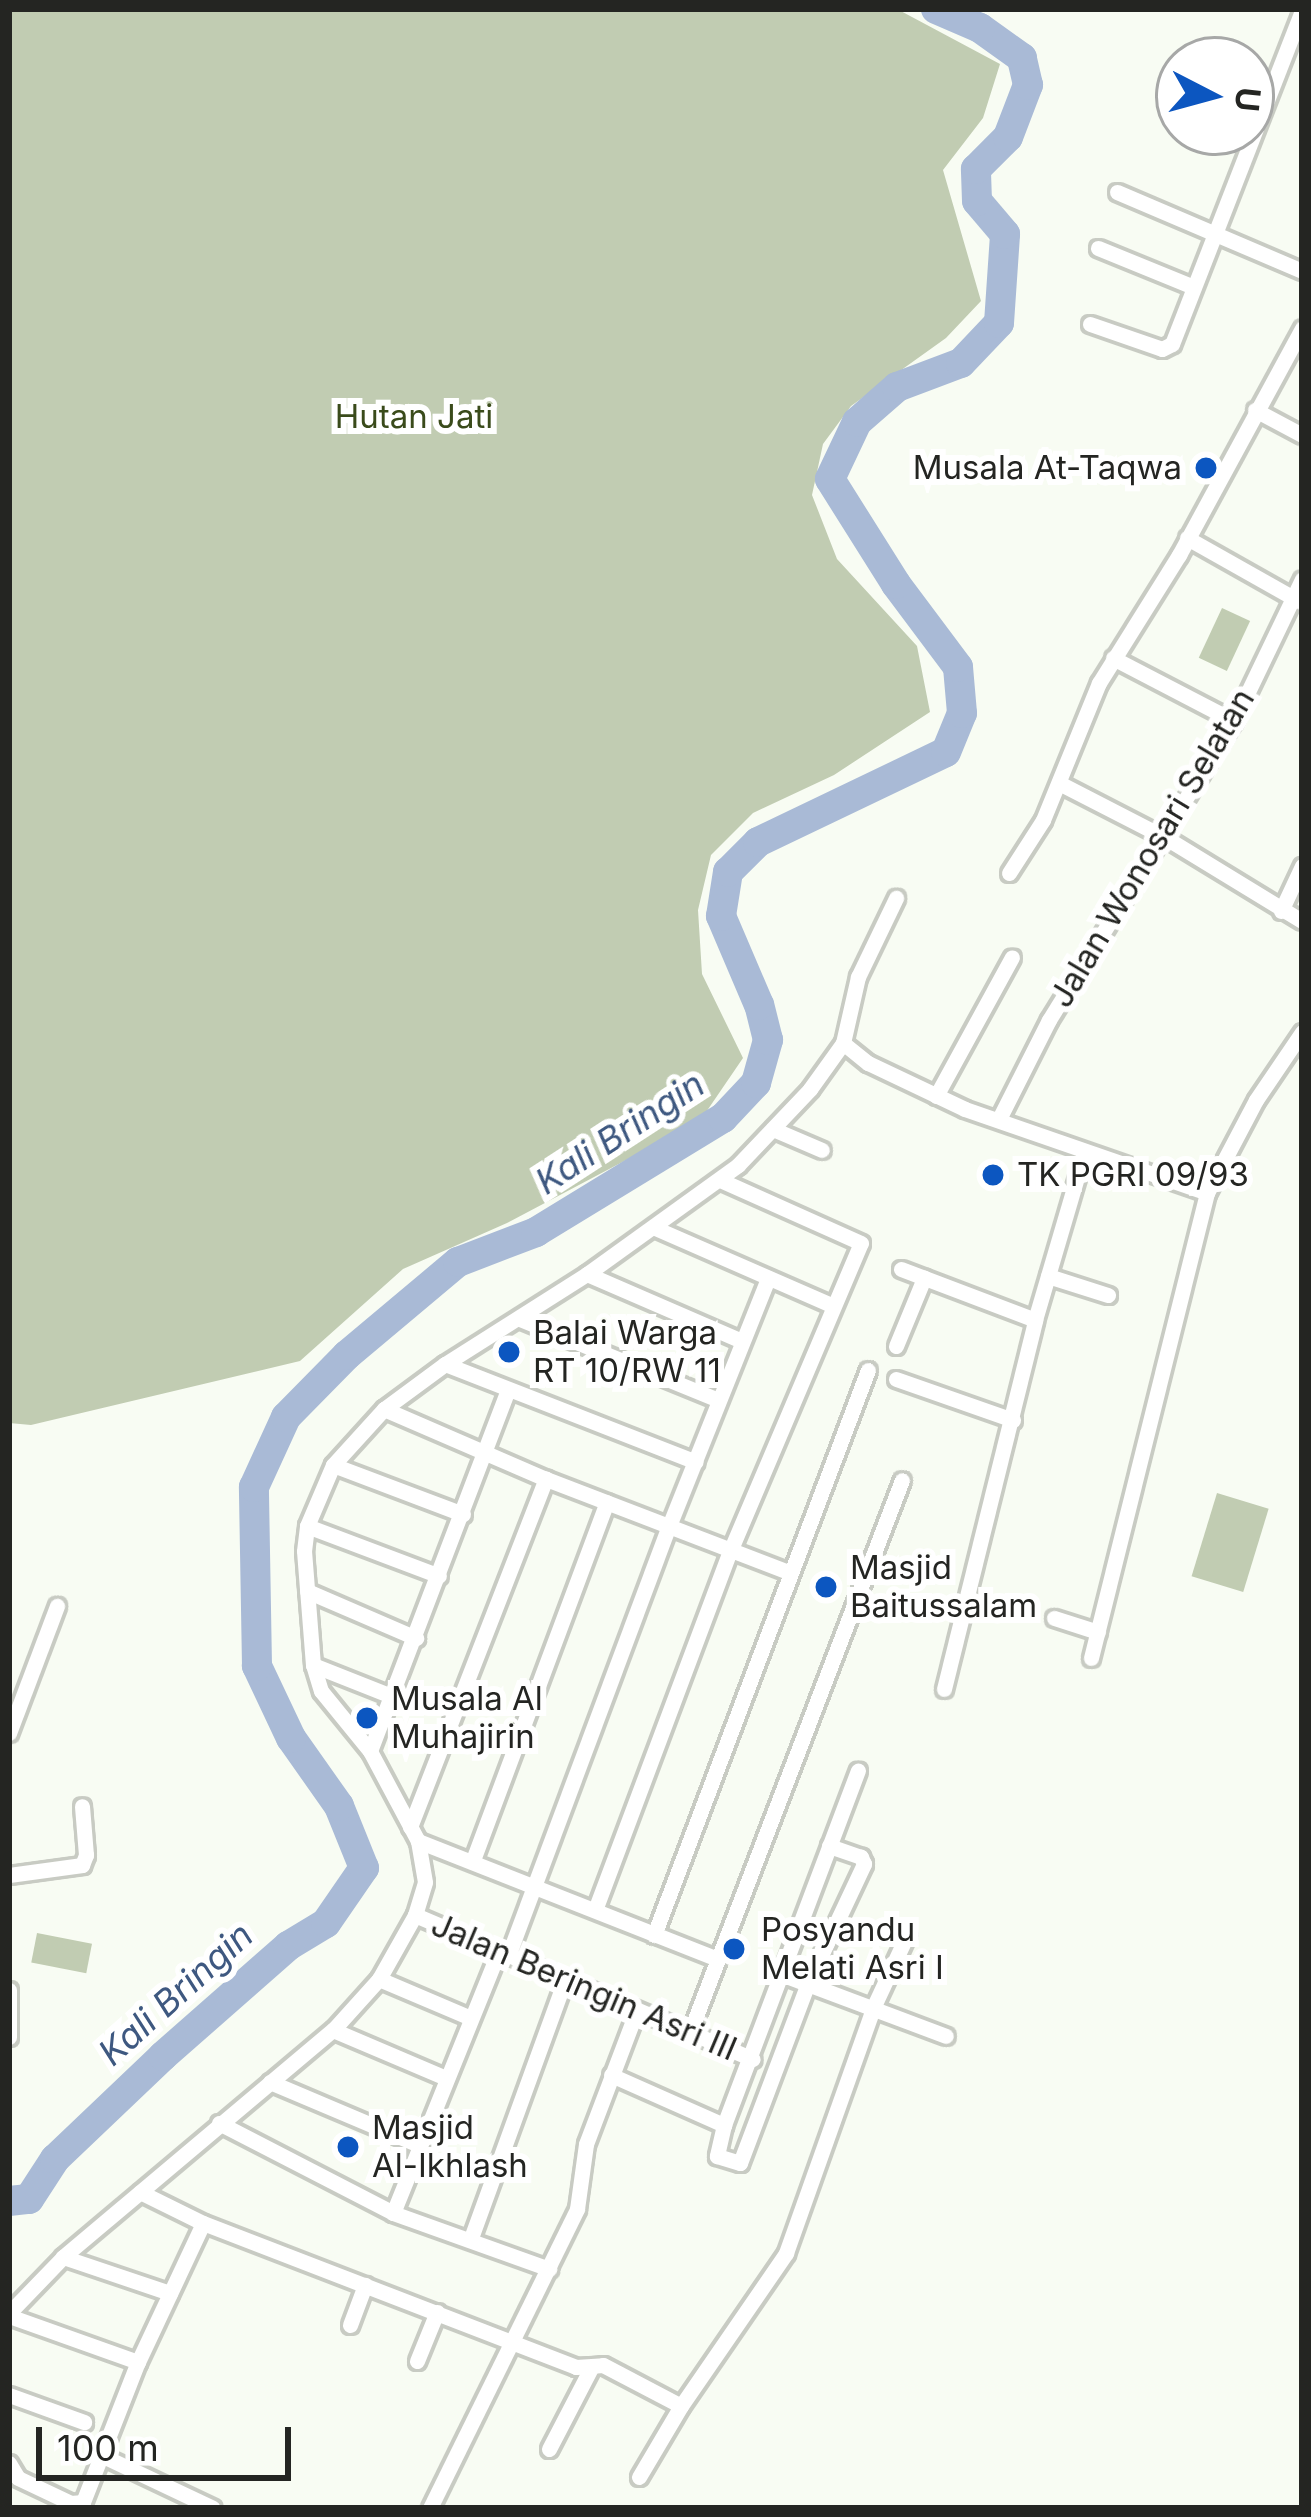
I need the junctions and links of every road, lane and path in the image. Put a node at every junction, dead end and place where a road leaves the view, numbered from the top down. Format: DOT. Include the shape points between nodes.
graph roads {
  1 [pos="1302,10"];
  2 [pos="1117,192"];
  3 [pos="1214,231"];
  4 [pos="1098,248"];
  5 [pos="1302,271"];
  6 [pos="1191,286"];
  7 [pos="1090,324"];
  8 [pos="1302,328"];
  9 [pos="1255,410"];
  10 [pos="1302,435"];
  11 [pos="1187,538"];
  12 [pos="1302,579"];
  13 [pos="1297,600"];
  14 [pos="1113,658"];
  15 [pos="1234,721"];
  16 [pos="1059,783"];
  17 [pos="1166,838"];
  18 [pos="1302,866"];
  19 [pos="1009,873"];
  20 [pos="896,898"];
  21 [pos="1281,911"];
  22 [pos="1302,921"];
  23 [pos="1012,957"];
  24 [pos="1302,1032"];
  25 [pos="843,1043"];
  26 [pos="1294,1059"];
  27 [pos="936,1096"];
  28 [pos="1000,1117"];
  29 [pos="773,1129"];
  30 [pos="821,1150"];
  31 [pos="1084,1153"];
  32 [pos="720,1180"];
  33 [pos="1207,1193"];
  34 [pos="655,1228"];
  35 [pos="901,1269"];
  36 [pos="587,1274"];
  37 [pos="1048,1276"];
  38 [pos="768,1278"];
  39 [pos="924,1278"];
  40 [pos="1108,1295"];
  41 [pos="830,1305"];
  42 [pos="520,1319"];
  43 [pos="1035,1321"];
  44 [pos="742,1341"];
  45 [pos="896,1346"];
  46 [pos="445,1364"];
  47 [pos="868,1370"];
  48 [pos="896,1379"];
  49 [pos="508,1392"];
  50 [pos="718,1400"];
  51 [pos="384,1409"];
  52 [pos="1013,1420"];
  53 [pos="486,1453"];
  54 [pos="696,1462"];
  55 [pos="333,1465"];
  56 [pos="546,1479"];
  57 [pos="902,1480"];
  58 [pos="608,1502"];
  59 [pos="463,1514"];
  60 [pos="307,1526"];
  61 [pos="669,1526"];
  62 [pos="731,1549"];
  63 [pos="788,1572"];
  64 [pos="439,1576"];
  65 [pos="307,1591"];
  66 [pos="57,1606"];
  67 [pos="1054,1618"];
  68 [pos="1098,1632"];
  69 [pos="416,1638"];
  70 [pos="1091,1658"];
  71 [pos="313,1665"];
  72 [pos="944,1689"];
  73 [pos="394,1697"];
  74 [pos="9,1732"];
  75 [pos="370,1751"];
  76 [pos="858,1770"];
  77 [pos="82,1806"];
  78 [pos="414,1834"];
  79 [pos="829,1846"];
  80 [pos="473,1860"];
  81 [pos="9,1876"];
  82 [pos="533,1886"];
  83 [pos="595,1910"];
  84 [pos="415,1915"];
  85 [pos="654,1935"];
  86 [pos="907,1935"];
  87 [pos="502,1955"];
  88 [pos="718,1959"];
  89 [pos="782,1974"];
  90 [pos="379,1979"];
  91 [pos="565,1980"];
  92 [pos="808,1983"];
  93 [pos="9,1990"];
  94 [pos="873,2008"];
  95 [pos="637,2010"];
  96 [pos="471,2018"];
  97 [pos="333,2030"];
  98 [pos="690,2032"];
  99 [pos="946,2036"];
  100 [pos="9,2037"];
  101 [pos="756,2053"];
  102 [pos="781,2055"];
  103 [pos="611,2075"];
  104 [pos="446,2078"];
  105 [pos="270,2081"];
  106 [pos="219,2123"];
  107 [pos="724,2125"];
  108 [pos="419,2145"];
  109 [pos="140,2192"];
  110 [pos="393,2212"];
  111 [pos="203,2223"];
  112 [pos="471,2238"];
  113 [pos="63,2257"];
  114 [pos="549,2269"];
  115 [pos="365,2285"];
  116 [pos="170,2293"];
  117 [pos="437,2312"];
  118 [pos="9,2315"];
  119 [pos="350,2325"];
  120 [pos="512,2342"];
  121 [pos="417,2361"];
  122 [pos="138,2362"];
  123 [pos="592,2366"];
  124 [pos="9,2395"];
  125 [pos="681,2405"];
  126 [pos="84,2422"];
  127 [pos="549,2449"];
  128 [pos="105,2457"];
  129 [pos="9,2463"];
  130 [pos="639,2477"];
  131 [pos="213,2508"];
  132 [pos="430,2508"];
  1 -- 3 [label="street"];
  2 -- 3 [label="street"];
  3 -- 5 [label="street"];
  3 -- 6 [label="street"];
  4 -- 6 [label="street"];
  6 -- 7 [label="street" via="1168,348"];
  8 -- 9 [label="street"];
  9 -- 10 [label="street"];
  9 -- 11 [label="street"];
  11 -- 13 [label="street"];
  11 -- 14 [label="street"];
  12 -- 13 [label="street, Jalan Wonosari Selatan"];
  13 -- 15 [label="street, Jalan Wonosari Selatan"];
  14 -- 15 [label="street"];
  14 -- 16 [label="street"];
  15 -- 17 [label="street, Jalan Wonosari Selatan"];
  16 -- 17 [label="street"];
  16 -- 19 [label="street"];
  17 -- 21 [label="street"];
  17 -- 28 [label="street, Jalan Wonosari Selatan" via="1049,1020"];
  18 -- 21 [label="street"];
  20 -- 25 [label="street" via="858,977"];
  21 -- 22 [label="street"];
  23 -- 27 [label="street"];
  24 -- 26 [label="street"];
  25 -- 27 [label="street"];
  25 -- 29 [label="street"];
  26 -- 33 [label="street"];
  27 -- 28 [label="street"];
  28 -- 31 [label="street"];
  29 -- 30 [label="street"];
  29 -- 32 [label="street"];
  31 -- 33 [label="street"];
  31 -- 37 [label="street"];
  32 -- 34 [label="street"];
  32 -- 41 [label="street" via="861,1243"];
  33 -- 68 [label="street"];
  34 -- 36 [label="street"];
  34 -- 38 [label="street"];
  35 -- 39 [label="street"];
  36 -- 42 [label="street"];
  36 -- 44 [label="street"];
  37 -- 40 [label="street"];
  37 -- 43 [label="street"];
  38 -- 41 [label="street"];
  38 -- 44 [label="street"];
  39 -- 43 [label="street"];
  39 -- 45 [label="street"];
  41 -- 62 [label="street"];
  42 -- 46 [label="street"];
  42 -- 50 [label="street"];
  43 -- 52 [label="street"];
  44 -- 50 [label="street"];
  46 -- 49 [label="street"];
  46 -- 51 [label="street"];
  47 -- 63 [label="street"];
  48 -- 52 [label="street"];
  49 -- 53 [label="street"];
  49 -- 54 [label="street"];
  50 -- 54 [label="street"];
  51 -- 53 [label="street"];
  51 -- 55 [label="street"];
  52 -- 72 [label="street"];
  53 -- 56 [label="street"];
  53 -- 59 [label="street"];
  54 -- 61 [label="street"];
  55 -- 59 [label="street"];
  55 -- 60 [label="street"];
  56 -- 58 [label="street"];
  56 -- 78 [label="street"];
  57 -- 88 [label="street"];
  58 -- 61 [label="street"];
  58 -- 80 [label="street"];
  59 -- 64 [label="street"];
  60 -- 64 [label="street"];
  60 -- 65 [label="street"];
  61 -- 62 [label="street"];
  61 -- 82 [label="street"];
  62 -- 63 [label="street"];
  62 -- 83 [label="street"];
  63 -- 85 [label="street"];
  64 -- 69 [label="street"];
  65 -- 69 [label="street"];
  65 -- 71 [label="street"];
  66 -- 74 [label="street"];
  67 -- 68 [label="street"];
  68 -- 70 [label="street"];
  69 -- 73 [label="street"];
  71 -- 73 [label="street"];
  71 -- 75 [label="street" via="321,1691"];
  73 -- 75 [label="street"];
  75 -- 78 [label="street"];
  76 -- 79 [label="street"];
  77 -- 81 [label="street" via="82,1865"];
  78 -- 80 [label="street"];
  78 -- 84 [label="street" via="425,1882"];
  79 -- 89 [label="street"];
  79 -- 92 [label="street" via="864,1864"];
  80 -- 82 [label="street"];
  82 -- 83 [label="street"];
  82 -- 87 [label="street"];
  83 -- 85 [label="street"];
  84 -- 87 [label="street, Jalan Beringin Asri III"];
  84 -- 90 [label="street"];
  85 -- 88 [label="street"];
  86 -- 94 [label="street"];
  87 -- 91 [label="street, Jalan Beringin Asri III"];
  87 -- 96 [label="street"];
  88 -- 98 [label="street"];
  89 -- 92 [label="street"];
  89 -- 101 [label="street"];
  90 -- 96 [label="street"];
  90 -- 97 [label="street"];
  91 -- 95 [label="street, Jalan Beringin Asri III"];
  91 -- 112 [label="street"];
  92 -- 94 [label="street"];
  92 -- 102 [label="street"];
  93 -- 100 [label="street"];
  94 -- 99 [label="street"];
  94 -- 125 [label="street" via="786,2252"];
  95 -- 98 [label="street, Jalan Beringin Asri III"];
  95 -- 103 [label="street"];
  96 -- 104 [label="street"];
  97 -- 104 [label="street"];
  97 -- 105 [label="street"];
  98 -- 101 [label="street, Jalan Beringin Asri III"];
  101 -- 102 [label="street, Jalan Beringin Asri III"];
  101 -- 107 [label="street"];
  102 -- 107 [label="street" via="738,2165 716,2152"];
  103 -- 107 [label="street"];
  103 -- 114 [label="street" via="586,2144 577,2209"];
  104 -- 108 [label="street"];
  105 -- 106 [label="street"];
  105 -- 108 [label="street"];
  106 -- 109 [label="street"];
  106 -- 110 [label="street"];
  108 -- 110 [label="street"];
  109 -- 111 [label="street"];
  109 -- 113 [label="street"];
  110 -- 112 [label="street"];
  111 -- 115 [label="street"];
  111 -- 116 [label="street"];
  112 -- 114 [label="street"];
  113 -- 116 [label="street"];
  113 -- 118 [label="street"];
  114 -- 120 [label="street"];
  115 -- 117 [label="street"];
  115 -- 119 [label="street"];
  116 -- 122 [label="street"];
  117 -- 120 [label="street"];
  117 -- 121 [label="street"];
  118 -- 122 [label="street"];
  120 -- 123 [label="street"];
  120 -- 132 [label="street"];
  122 -- 128 [label="street"];
  123 -- 125 [label="street"];
  123 -- 127 [label="street"];
  124 -- 126 [label="street"];
  125 -- 130 [label="street"];
  128 -- 129 [label="street" via="80,2504 18,2478"];
  128 -- 131 [label="street"];
}
